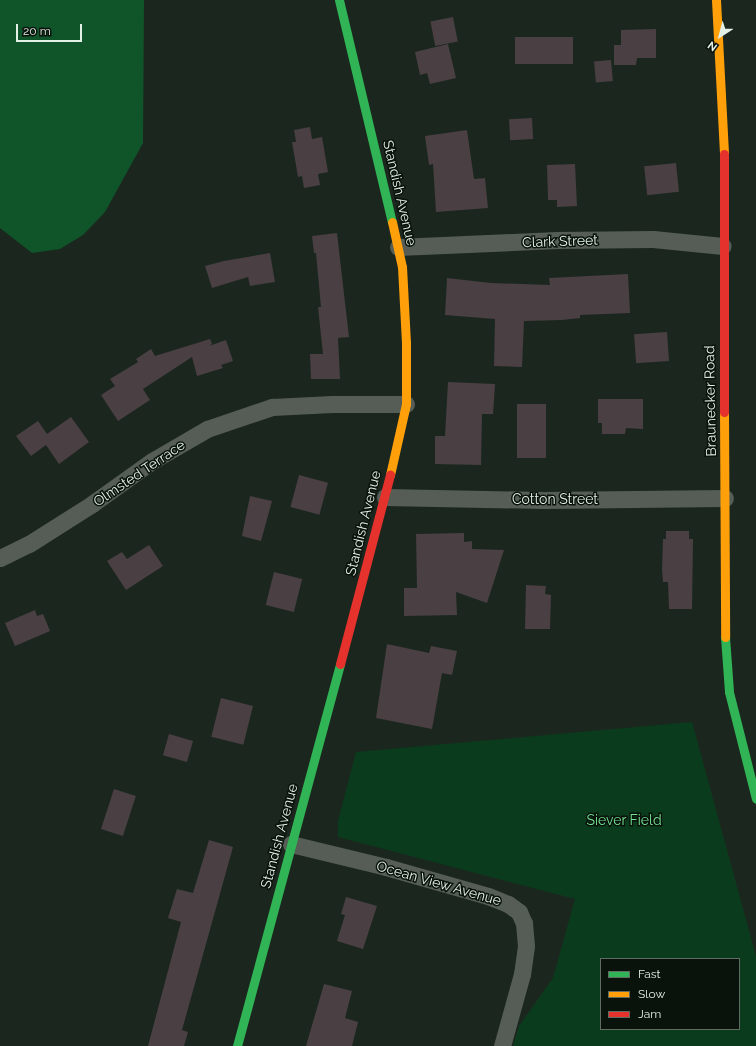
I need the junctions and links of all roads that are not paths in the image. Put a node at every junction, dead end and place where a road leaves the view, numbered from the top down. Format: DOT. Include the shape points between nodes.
graph roads {
  1 [pos="339,0"];
  2 [pos="716,0"];
  3 [pos="723,246"];
  4 [pos="398,247"];
  5 [pos="406,404"];
  6 [pos="385,497"];
  7 [pos="725,498"];
  8 [pos="0,558"];
  9 [pos="756,798"];
  10 [pos="291,844"];
  11 [pos="237,1046"];
  12 [pos="502,1046"];
  1 -- 4 [label="street, Standish Avenue"];
  2 -- 3 [label="street, Braunecker Road" via="725,168"];
  3 -- 4 [label="street, Clark Street" via="653,239 557,240"];
  3 -- 7 [label="street, Braunecker Road"];
  4 -- 5 [label="street, Standish Avenue" via="402,267 406,343"];
  5 -- 6 [label="street, Standish Avenue"];
  5 -- 8 [label="street, Olmsted Terrace" via="272,407 207,429 152,461 92,504 29,544"];
  6 -- 7 [label="street, Cotton Street" via="544,500"];
  6 -- 10 [label="street, Standish Avenue"];
  7 -- 9 [label="street, Braunecker Road" via="724,619 729,692"];
  10 -- 11 [label="street, Standish Avenue"];
  10 -- 12 [label="street, Ocean View Avenue" via="386,867 488,896 508,904 519,912 524,923 526,946 522,974"];
}
